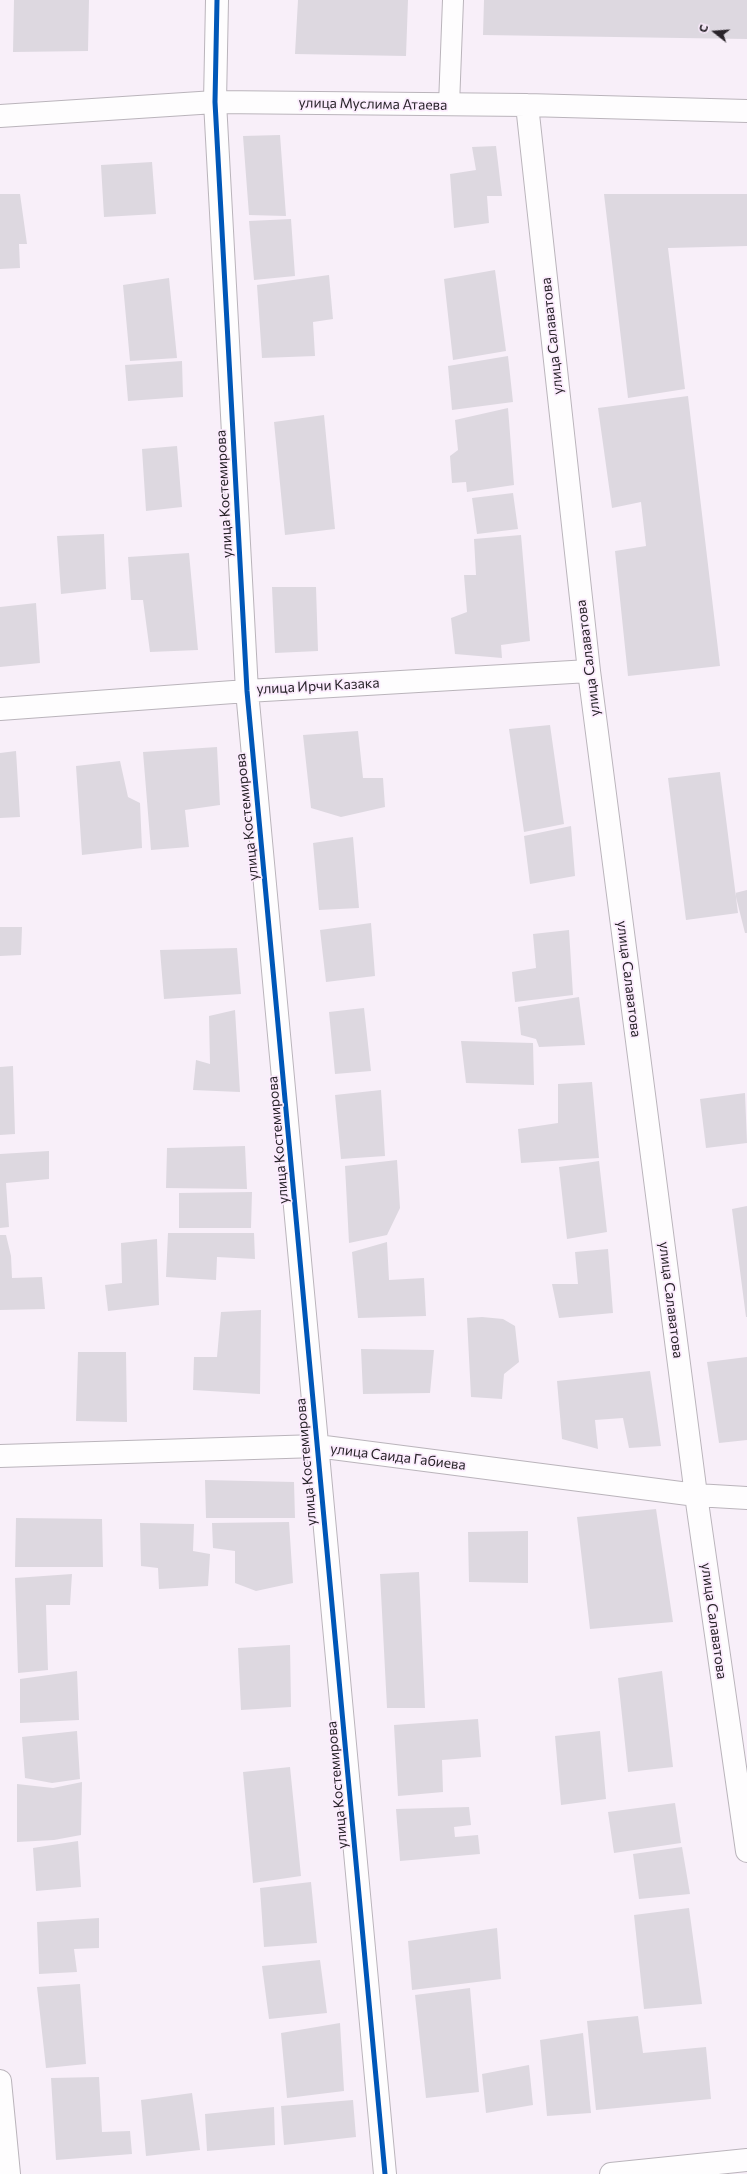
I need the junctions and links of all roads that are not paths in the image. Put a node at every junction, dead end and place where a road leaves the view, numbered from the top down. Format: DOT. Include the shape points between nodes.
graph roads {
  1 [pos="218,0"];
  2 [pos="453,0"];
  3 [pos="215,102"];
  4 [pos="449,105"];
  5 [pos="527,105"];
  6 [pos="747,111"];
  7 [pos="0,116"];
  8 [pos="589,671"];
  9 [pos="247,691"];
  10 [pos="0,709"];
  11 [pos="317,1446"];
  12 [pos="0,1456"];
  13 [pos="696,1495"];
  14 [pos="747,1498"];
  15 [pos="747,1851"];
  16 [pos="0,2081"];
  17 [pos="747,2160"];
  18 [pos="9,2174"];
  19 [pos="385,2174"];
  20 [pos="611,2174"];
  1 -- 3 [label="street, улица Костемирова"];
  2 -- 4 [label="lane"];
  3 -- 4 [label="street, улица Муслима Атаева"];
  3 -- 7 [label="street, улица Муслима Атаева"];
  3 -- 9 [label="street, улица Костемирова"];
  4 -- 5 [label="street, улица Муслима Атаева"];
  5 -- 6 [label="street, улица Муслима Атаева"];
  5 -- 8 [label="street, улица Салаватова"];
  8 -- 9 [label="street, улица Ирчи Казака"];
  8 -- 13 [label="street, улица Салаватова"];
  9 -- 10 [label="street, улица Ирчи Казака"];
  9 -- 11 [label="street, улица Костемирова"];
  11 -- 12 [label="street, улица Саида Габиева"];
  11 -- 13 [label="street, улица Саида Габиева"];
  11 -- 19 [label="street, улица Костемирова"];
  13 -- 14 [label="street, улица Саида Габиева"];
  13 -- 15 [label="street, улица Салаватова"];
  16 -- 18 [label="street"];
  17 -- 20 [label="street"];
}
